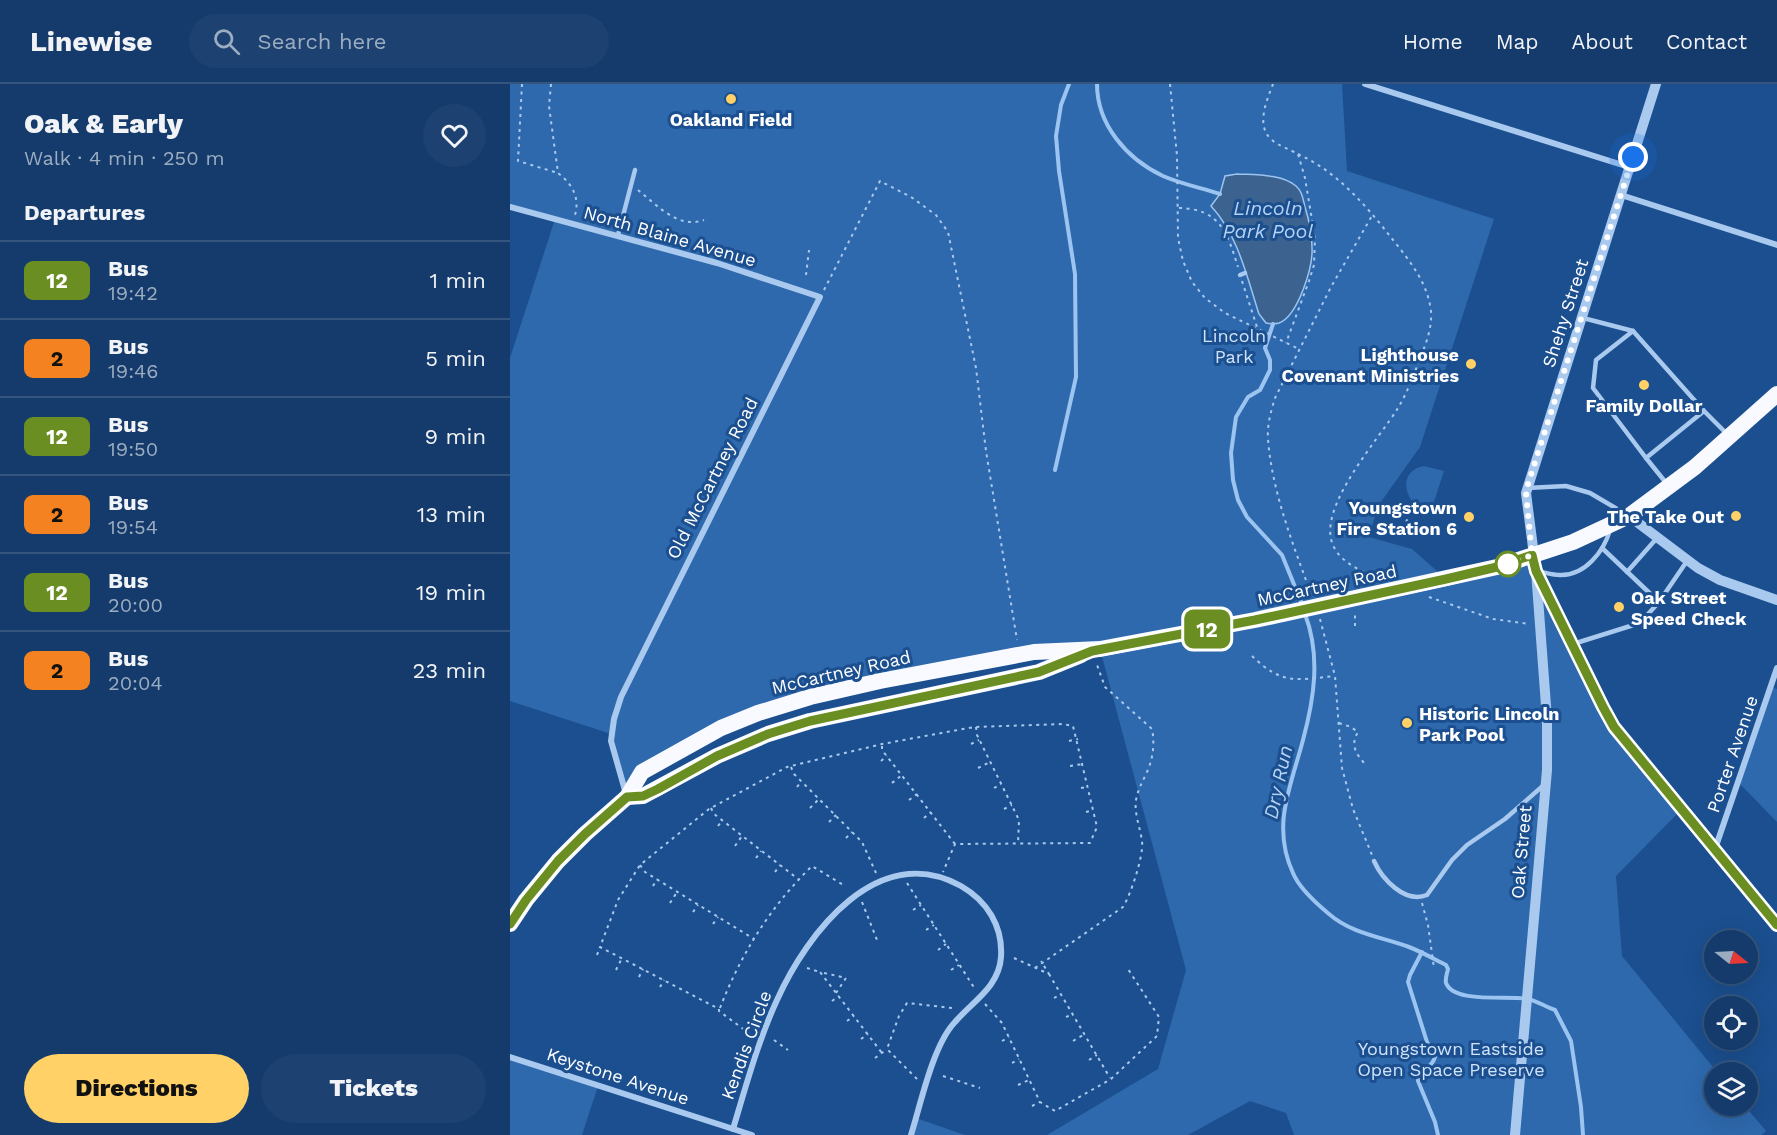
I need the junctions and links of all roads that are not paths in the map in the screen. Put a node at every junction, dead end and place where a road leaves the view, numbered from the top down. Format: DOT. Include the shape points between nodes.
graph roads {
  1 [pos="1365,84"];
  2 [pos="1656,84"];
  3 [pos="1629,167"];
  4 [pos="635,170"];
  5 [pos="1620,195"];
  6 [pos="510,207"];
  7 [pos="618,235"];
  8 [pos="1777,245"];
  9 [pos="820,297"];
  10 [pos="1581,318"];
  11 [pos="1633,331"];
  12 [pos="1777,394"];
  13 [pos="1704,411"];
  14 [pos="1730,437"];
  15 [pos="1646,458"];
  16 [pos="1670,487"];
  17 [pos="1527,488"];
  18 [pos="1629,516"];
  19 [pos="1612,525"];
  20 [pos="1657,538"];
  21 [pos="1602,548"];
  22 [pos="1687,561"];
  23 [pos="1534,563"];
  24 [pos="1627,572"];
  25 [pos="1777,600"];
  26 [pos="1659,603"];
  27 [pos="1572,644"];
  28 [pos="1098,650"];
  29 [pos="1777,668"];
  30 [pos="1546,783"];
  31 [pos="627,797"];
  32 [pos="1715,850"];
  33 [pos="1374,861"];
  34 [pos="510,924"];
  35 [pos="1777,925"];
  36 [pos="510,1057"];
  37 [pos="733,1129"];
  38 [pos="752,1135"];
  39 [pos="911,1135"];
  40 [pos="1515,1135"];
  1 -- 3 [label="street"];
  2 -- 3 [label="street, Shehy Street"];
  3 -- 5 [label="street, Shehy Street"];
  4 -- 7 [label="lane"];
  5 -- 8 [label="street"];
  5 -- 10 [label="street, Shehy Street"];
  6 -- 7 [label="street, North Blaine Avenue"];
  7 -- 9 [label="street, North Blaine Avenue"];
  9 -- 31 [label="street, Old McCartney Road" via="621,697 611,741"];
  10 -- 11 [label="lane"];
  10 -- 17 [label="street, Shehy Street"];
  11 -- 13 [label="lane"];
  11 -- 15 [label="lane" via="1596,360 1593,388"];
  12 -- 14 [label="highway"];
  13 -- 14 [label="lane"];
  13 -- 15 [label="lane"];
  14 -- 16 [label="highway"];
  15 -- 16 [label="lane"];
  16 -- 18 [label="highway"];
  17 -- 18 [label="lane" via="1566,486 1590,493"];
  17 -- 23 [label="street, Shehy Street"];
  18 -- 19 [label="highway"];
  18 -- 20 [label="street"];
  19 -- 21 [label="lane"];
  19 -- 23 [label="highway"];
  20 -- 22 [label="street"];
  20 -- 24 [label="lane"];
  21 -- 23 [label="lane" via="1595,560 1562,575"];
  21 -- 24 [label="lane"];
  22 -- 25 [label="street" via="1720,580"];
  22 -- 26 [label="lane"];
  23 -- 27 [label="street"];
  23 -- 28 [label="highway, McCartney Road" via="1497,567"];
  23 -- 30 [label="street, Oak Street" via="1547,719"];
  24 -- 26 [label="lane"];
  26 -- 27 [label="lane" via="1640,623"];
  27 -- 32 [label="street" via="1614,727"];
  28 -- 31 [label="highway, McCartney Road" via="1039,672 810,721 768,734 643,796"];
  28 -- 31 [label="highway, McCartney Road" via="1034,652 810,697 758,713 700,738 642,772"];
  29 -- 32 [label="street, Porter Avenue"];
  30 -- 33 [label="lane" via="1505,819 1467,845 1421,897 1395,887"];
  30 -- 40 [label="street, Oak Street"];
  31 -- 34 [label="highway, McCartney Road" via="558,861"];
  32 -- 35 [label="street"];
  36 -- 37 [label="street, Keystone Avenue"];
  37 -- 38 [label="street, Keystone Avenue"];
  37 -- 39 [label="street, Kendis Circle" via="769,1018 795,966 826,924 850,899 879,881 924,874 968,890 981,901 998,929 1001,947 1000,964 991,984 955,1021 942,1041"];
}
